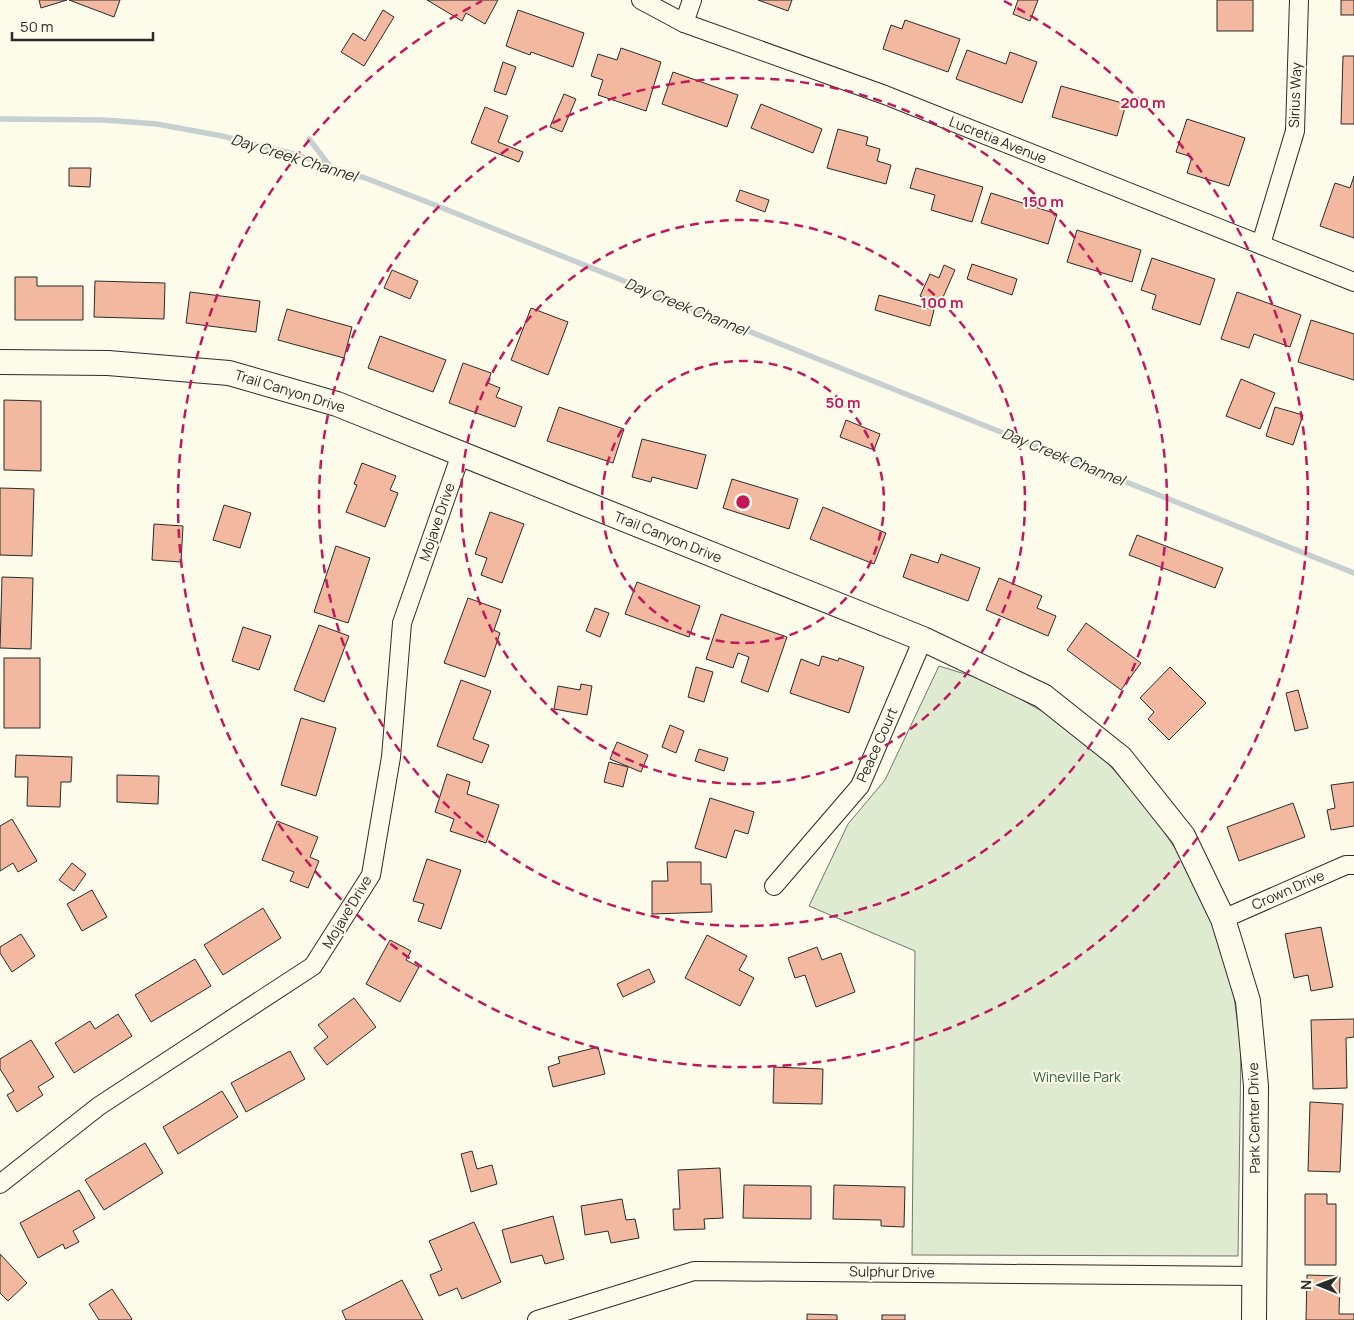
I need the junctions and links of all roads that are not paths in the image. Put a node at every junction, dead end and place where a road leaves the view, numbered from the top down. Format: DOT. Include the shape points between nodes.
graph roads {
  1 [pos="641,0"];
  2 [pos="692,0"];
  3 [pos="1298,0"];
  4 [pos="684,23"];
  5 [pos="1260,244"];
  6 [pos="1354,282"];
  7 [pos="0,362"];
  8 [pos="461,454"];
  9 [pos="924,640"];
  10 [pos="1354,865"];
  11 [pos="774,886"];
  12 [pos="1223,919"];
  13 [pos="0,1184"];
  14 [pos="1254,1276"];
  15 [pos="537,1320"];
  16 [pos="1254,1320"];
  1 -- 4 [label="street, Lucretia Avenue"];
  2 -- 4 [label="street"];
  3 -- 5 [label="street, Sirius Way" via="1295,131"];
  4 -- 5 [label="street, Lucretia Avenue" via="885,95"];
  5 -- 6 [label="street, Lucretia Avenue"];
  7 -- 8 [label="street, Trail Canyon Drive" via="108,363 229,373 337,404"];
  8 -- 9 [label="street, Trail Canyon Drive"];
  8 -- 13 [label="street, Mojave Drive" via="402,622 391,757 371,875 314,966 99,1106"];
  9 -- 11 [label="street, Peace Court" via="860,786"];
  9 -- 12 [label="street, Trail Canyon Drive" via="1043,696 1121,758 1182,836"];
  10 -- 12 [label="street, Crown Drive" via="1346,865"];
  12 -- 14 [label="street, Park Center Drive" via="1248,1001 1256,1086"];
  14 -- 15 [label="street, Sulphur Drive" via="694,1271"];
  14 -- 16 [label="street, Park Center Drive"];
}
